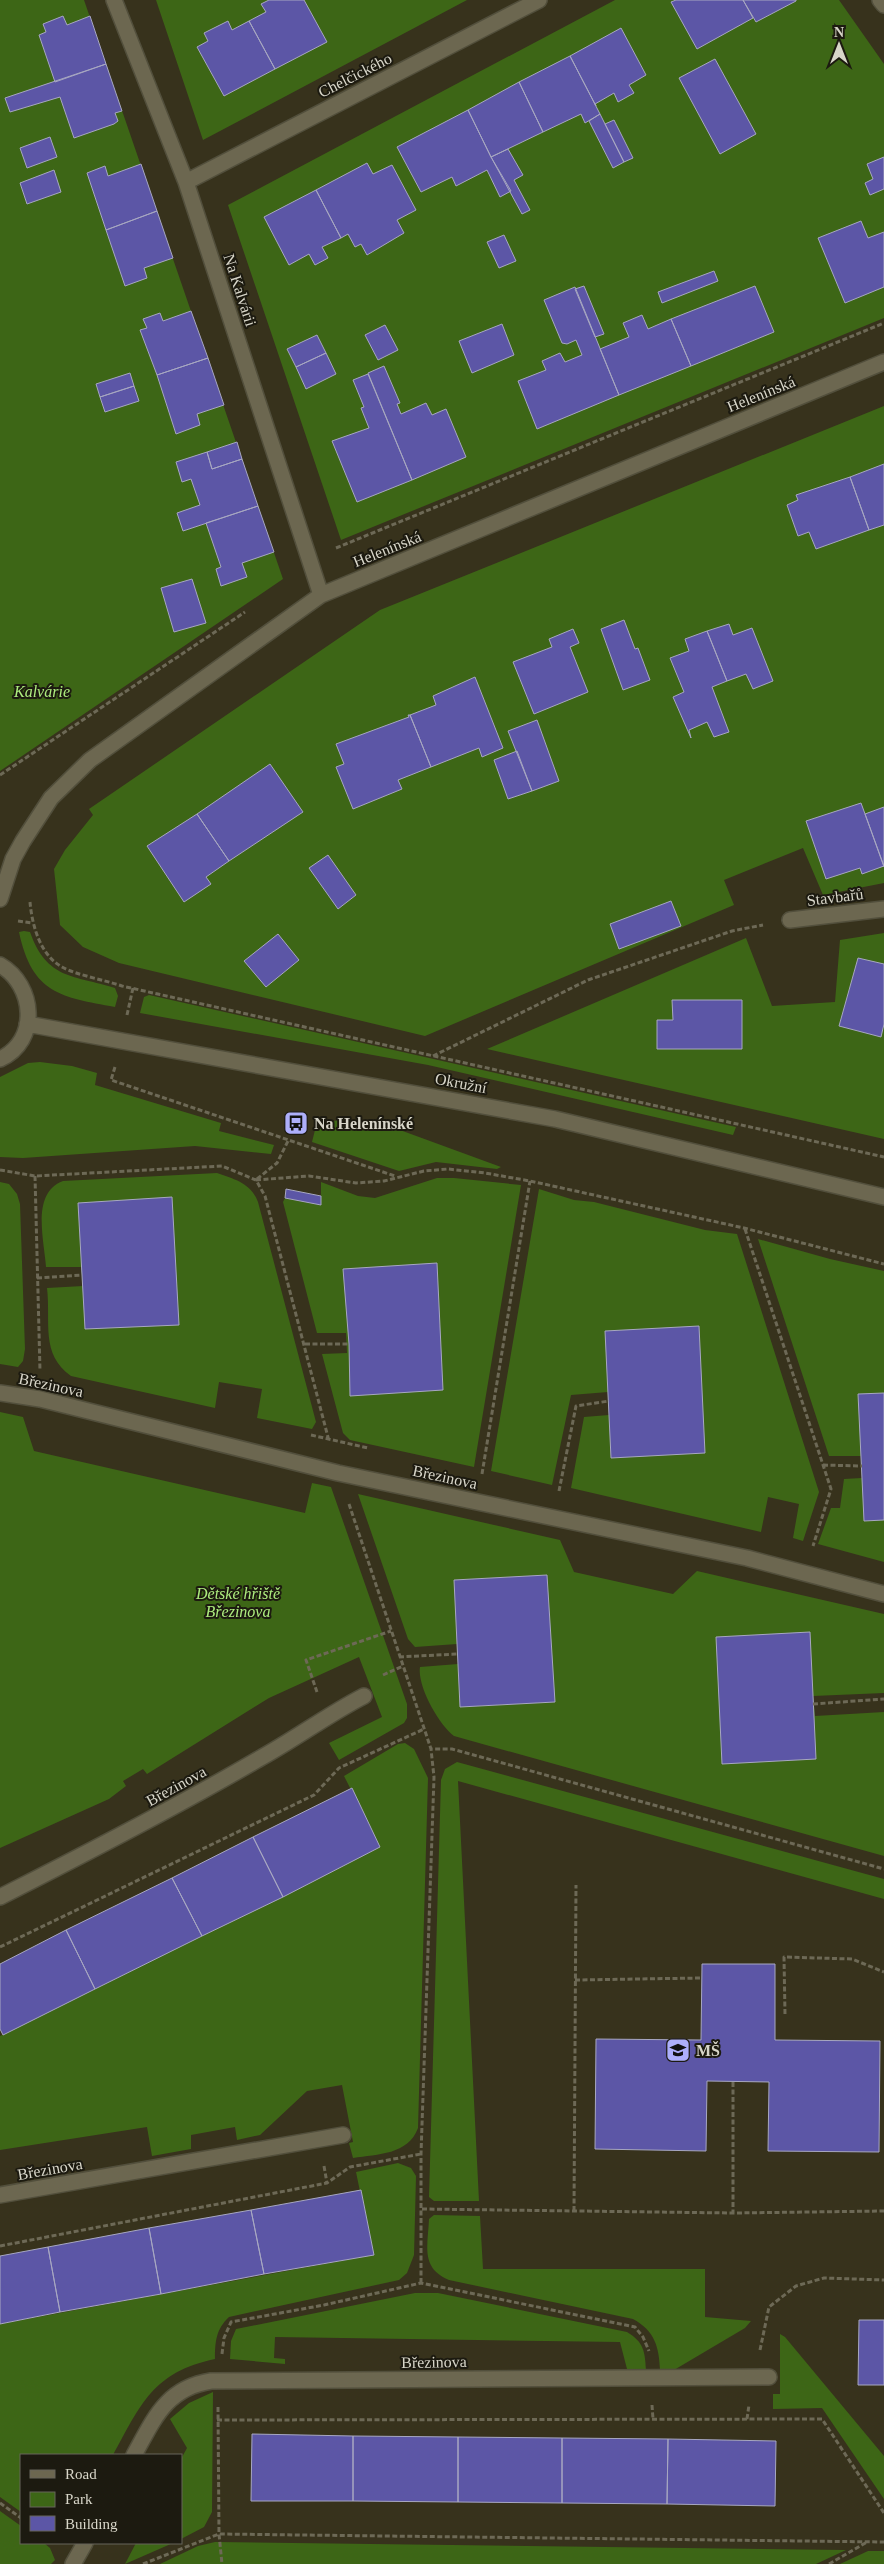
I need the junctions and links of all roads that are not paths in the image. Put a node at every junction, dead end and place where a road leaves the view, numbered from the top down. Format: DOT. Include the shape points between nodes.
graph roads {
  1 [pos="114,0"];
  2 [pos="540,0"];
  3 [pos="880,0"];
  4 [pos="884,5"];
  5 [pos="186,182"];
  6 [pos="884,362"];
  7 [pos="321,595"];
  8 [pos="2,883"];
  9 [pos="0,899"];
  10 [pos="884,908"];
  11 [pos="790,920"];
  12 [pos="0,965"];
  13 [pos="27,1024"];
  14 [pos="0,1060"];
  15 [pos="884,1197"];
  16 [pos="0,1393"];
  17 [pos="884,1594"];
  18 [pos="364,1696"];
  19 [pos="0,1897"];
  20 [pos="343,2135"];
  21 [pos="0,2195"];
  22 [pos="762,2376"];
  23 [pos="135,2454"];
  24 [pos="84,2544"];
  25 [pos="73,2564"];
  1 -- 5 [label="street, Na Kalvárii"];
  2 -- 5 [label="street, Chelčického"];
  3 -- 4 [label="street"];
  5 -- 7 [label="street, Na Kalvárii"];
  6 -- 7 [label="street, Helenínská"];
  7 -- 8 [label="street, Helenínská" via="90,760 51,798 23,841"];
  8 -- 9 [label="street, Helenínská"];
  10 -- 11 [label="street, Stavbařů"];
  12 -- 13 [label="street" via="21,984 29,1010"];
  13 -- 14 [label="street" via="15,1049"];
  13 -- 15 [label="street, Okružní" via="555,1119"];
  16 -- 17 [label="street, Březinova" via="40,1399 338,1473 747,1558"];
  18 -- 19 [label="street, Březinova" via="131,1831"];
  20 -- 21 [label="street, Březinova"];
  22 -- 23 [label="street, Březinova" via="198,2383 174,2395 160,2410"];
  24 -- 25 [label="street"];
}
